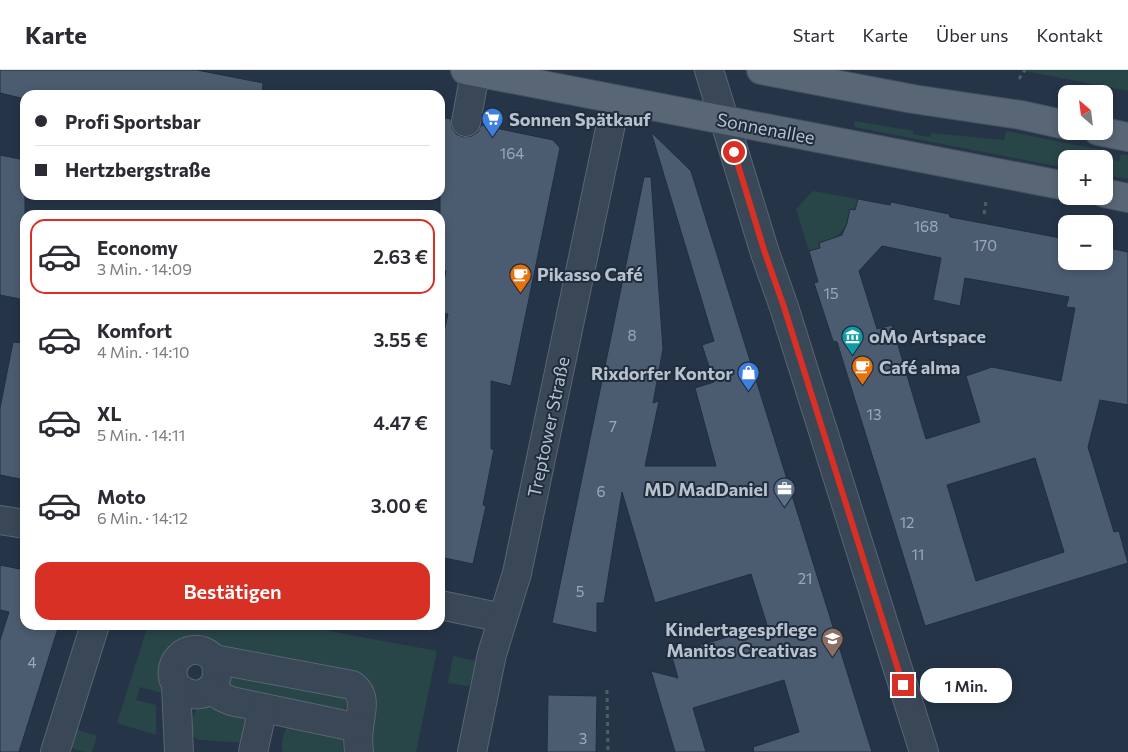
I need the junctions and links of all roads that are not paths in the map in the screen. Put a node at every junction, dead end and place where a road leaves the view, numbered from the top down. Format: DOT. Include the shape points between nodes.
graph roads {
  1 [pos="709,70"];
  2 [pos="761,70"];
  3 [pos="470,71"];
  4 [pos="616,100"];
  5 [pos="725,120"];
  6 [pos="466,122"];
  7 [pos="1058,123"];
  8 [pos="1113,134"];
  9 [pos="1128,137"];
  10 [pos="1058,184"];
  11 [pos="1113,195"];
  12 [pos="1128,198"];
  13 [pos="0,520"];
  14 [pos="20,523"];
  15 [pos="445,606"];
  16 [pos="503,618"];
  17 [pos="93,630"];
  18 [pos="214,659"];
  19 [pos="176,685"];
  20 [pos="210,689"];
  21 [pos="270,709"];
  22 [pos="359,740"];
  23 [pos="55,752"];
  24 [pos="179,752"];
  25 [pos="253,752"];
  26 [pos="270,752"];
  27 [pos="472,752"];
  28 [pos="924,752"];
  1 -- 5 [label="street"];
  2 -- 7 [label="main road"];
  3 -- 4 [label="main road, Sonnenallee"];
  3 -- 6 [label="street"];
  4 -- 5 [label="main road, Sonnenallee"];
  4 -- 16 [label="street, Treptower Straße" via="517,573"];
  5 -- 10 [label="main road, Sonnenallee"];
  5 -- 28 [label="street"];
  8 -- 9 [label="main road"];
  11 -- 12 [label="main road"];
  13 -- 14 [label="street"];
  15 -- 16 [label="street"];
  16 -- 27 [label="street, Treptower Straße" via="486,678"];
  17 -- 23 [label="street"];
  18 -- 19 [label="street" via="198,650 180,655 172,672"];
  18 -- 20 [label="street" via="218,671"];
  18 -- 22 [label="street" via="352,685 362,700"];
  19 -- 20 [label="street" via="192,694"];
  19 -- 24 [label="street"];
  20 -- 21 [label="street" via="222,697"];
  21 -- 22 [label="street"];
  21 -- 25 [label="street"];
  21 -- 26 [label="street"];
}
